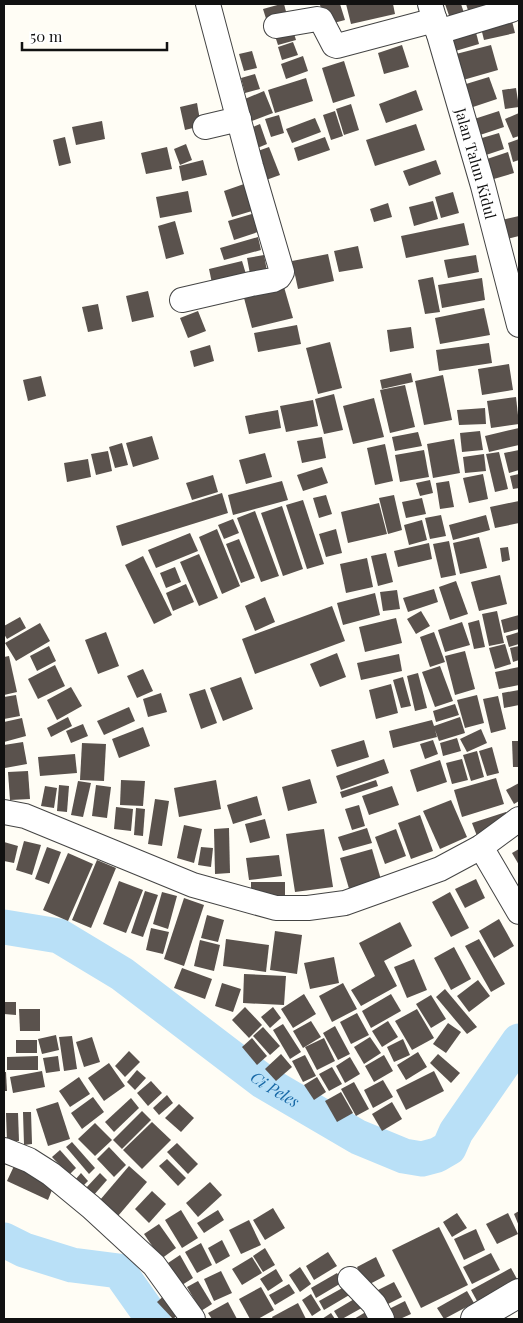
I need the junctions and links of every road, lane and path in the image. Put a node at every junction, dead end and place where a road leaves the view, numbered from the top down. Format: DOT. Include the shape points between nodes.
graph roads {
  1 [pos="208,4"];
  2 [pos="512,10"];
  3 [pos="434,18"];
  4 [pos="276,26"];
  5 [pos="239,119"];
  6 [pos="205,126"];
  7 [pos="182,300"];
  8 [pos="519,326"];
  9 [pos="4,812"];
  10 [pos="519,819"];
  11 [pos="481,847"];
  12 [pos="519,912"];
  13 [pos="4,1150"];
  14 [pos="350,1279"];
  15 [pos="519,1293"];
  16 [pos="193,1319"];
  17 [pos="382,1319"];
  18 [pos="475,1319"];
  1 -- 5 [label="street"];
  2 -- 3 [label="street"];
  3 -- 4 [label="street" via="337,46 317,19"];
  3 -- 8 [label="street, Jalan Talun Kidul" via="483,186"];
  5 -- 6 [label="street"];
  5 -- 7 [label="street" via="282,272 273,280"];
  9 -- 11 [label="street" via="25,816 193,885 276,908 345,903 440,869"];
  10 -- 11 [label="street"];
  11 -- 12 [label="street"];
  13 -- 16 [label="street" via="51,1174 91,1207 154,1265"];
  14 -- 17 [label="street" via="374,1304"];
  15 -- 18 [label="street"];
}
